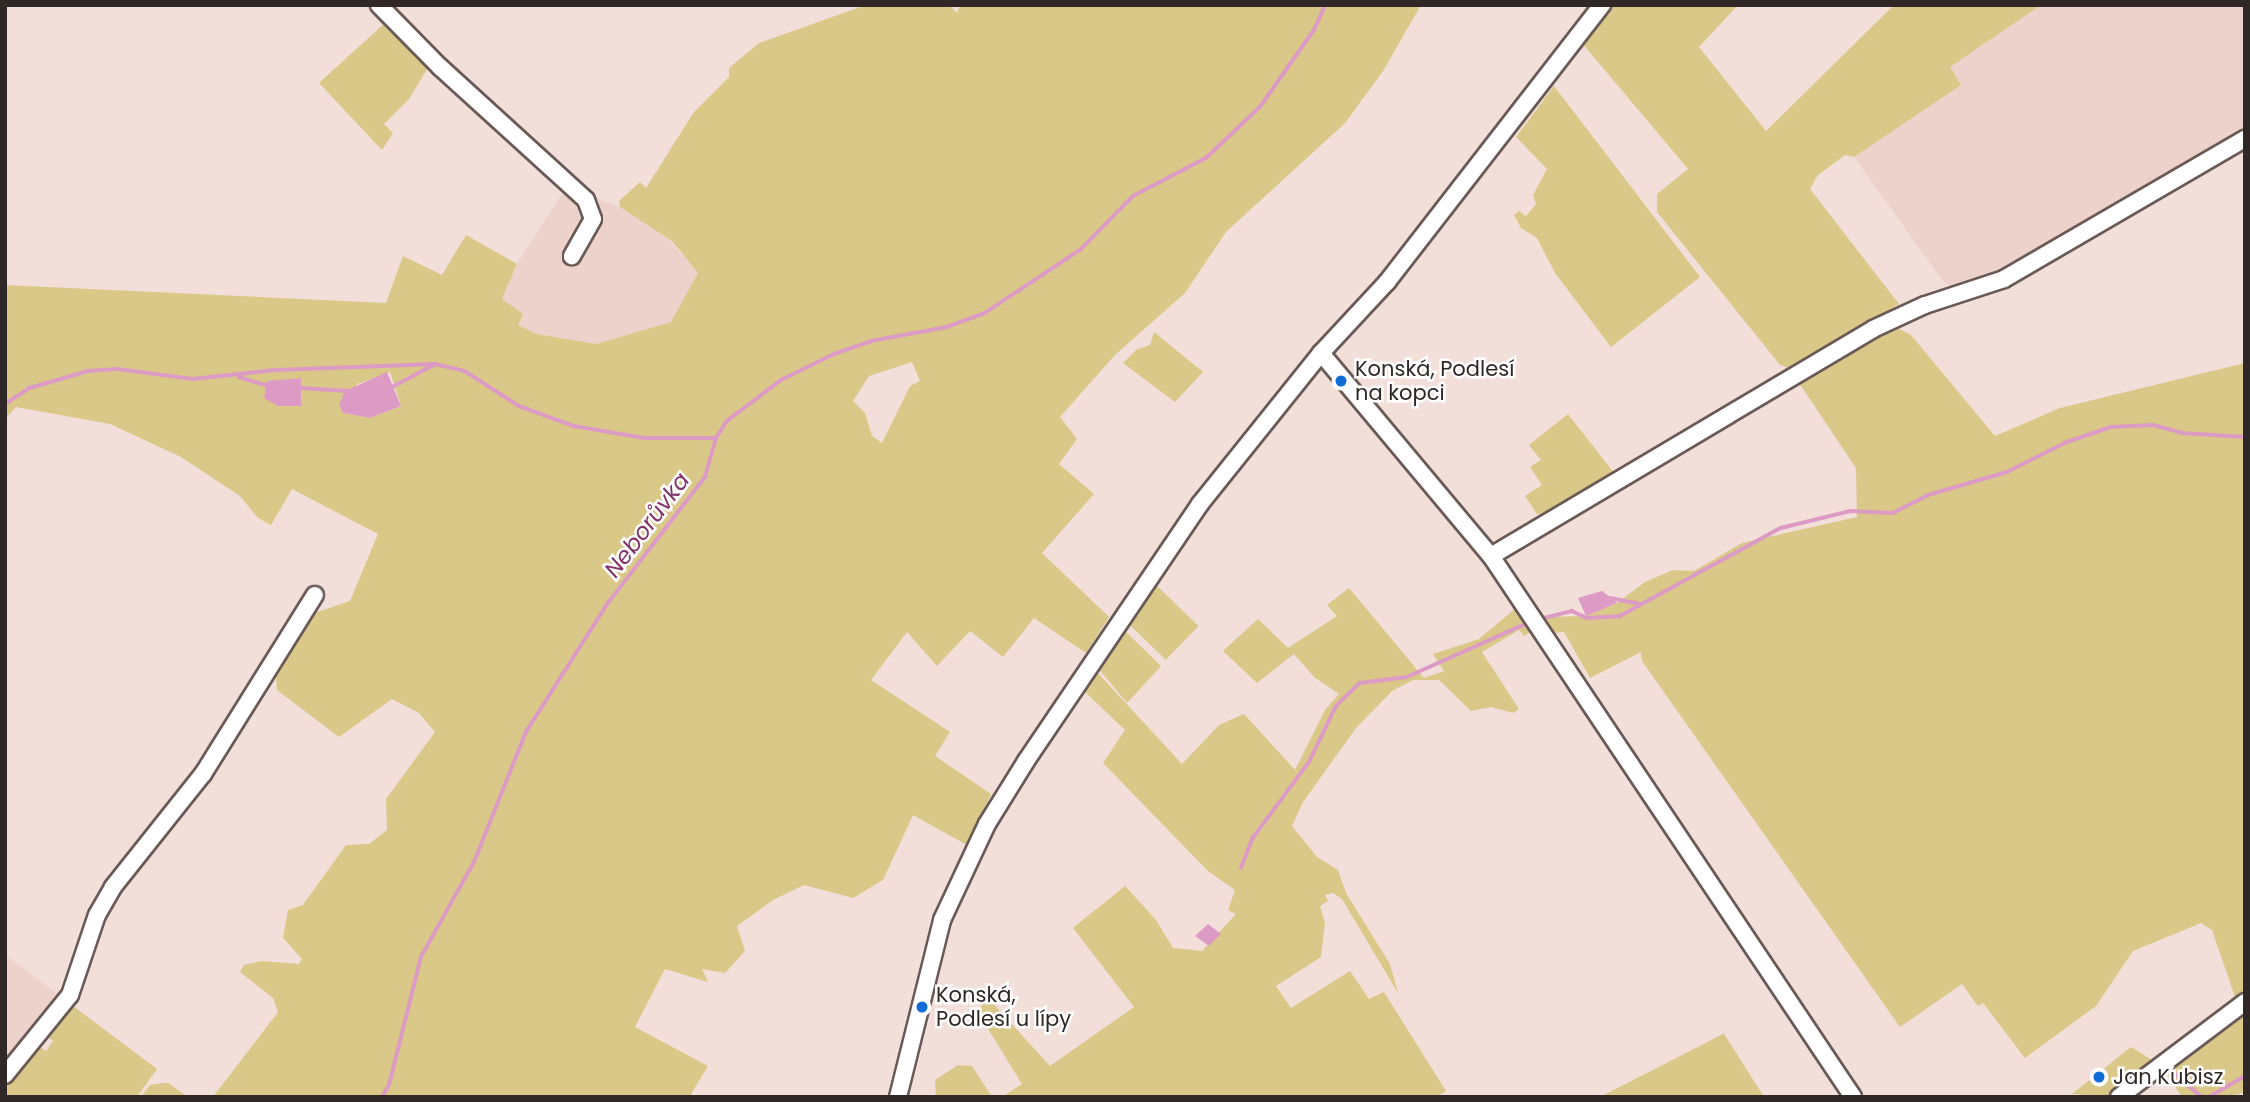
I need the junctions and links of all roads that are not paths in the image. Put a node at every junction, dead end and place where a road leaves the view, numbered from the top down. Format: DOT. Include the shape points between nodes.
graph roads {
  1 [pos="379,5"];
  2 [pos="1602,5"];
  3 [pos="2245,139"];
  4 [pos="572,256"];
  5 [pos="1321,353"];
  6 [pos="1491,556"];
  7 [pos="315,595"];
  8 [pos="2245,1002"];
  9 [pos="5,1075"];
  10 [pos="898,1097"];
  11 [pos="1853,1097"];
  12 [pos="2119,1097"];
  1 -- 4 [label="street" via="586,200 593,219"];
  2 -- 5 [label="street" via="1387,282"];
  3 -- 6 [label="street" via="2004,279 1925,305 1873,329"];
  5 -- 6 [label="street"];
  5 -- 10 [label="street" via="1200,504 987,824 942,920"];
  6 -- 11 [label="street"];
  7 -- 9 [label="street" via="203,775 113,887 97,915 70,995"];
  8 -- 12 [label="street"];
}
